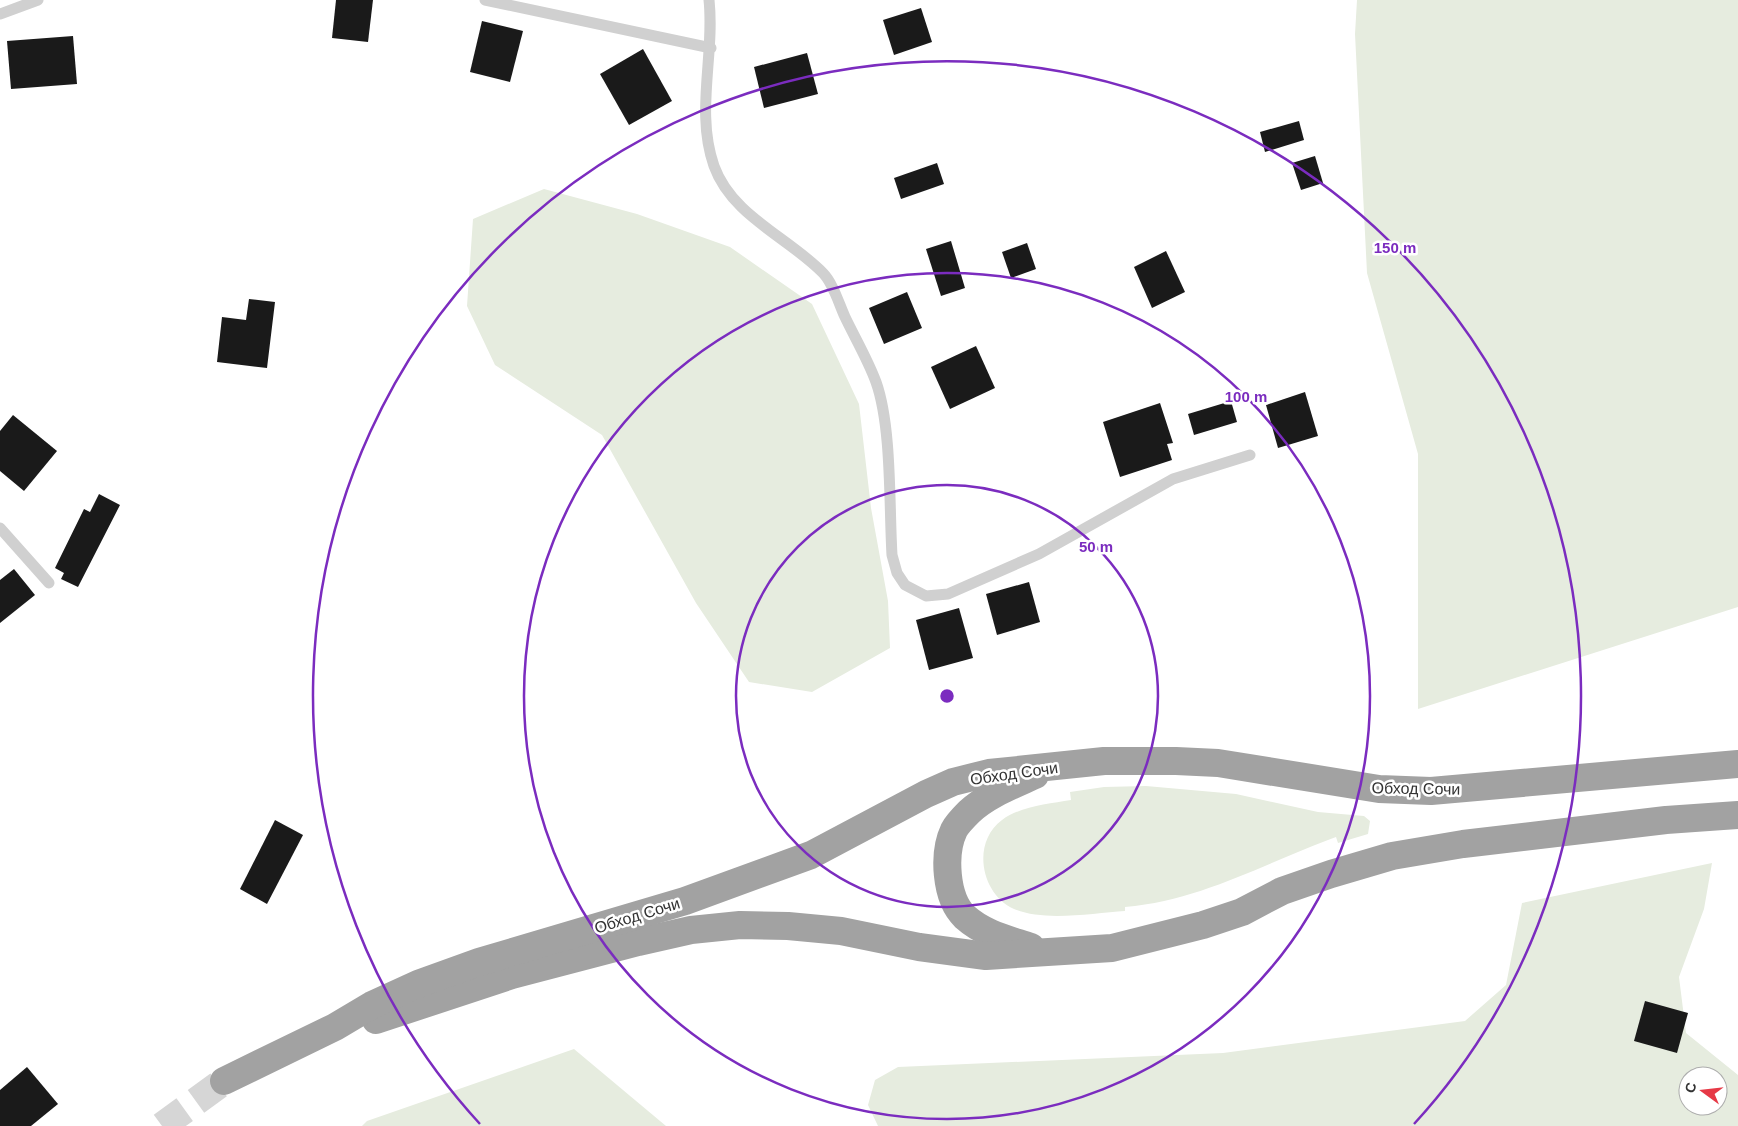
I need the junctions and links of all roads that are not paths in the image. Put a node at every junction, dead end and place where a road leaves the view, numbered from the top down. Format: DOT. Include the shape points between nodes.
graph roads {
  1 [pos="38,0"];
  2 [pos="485,0"];
  3 [pos="709,0"];
  4 [pos="0,14"];
  5 [pos="711,48"];
  6 [pos="1250,455"];
  7 [pos="0,528"];
  8 [pos="50,583"];
  9 [pos="1738,764"];
  10 [pos="1050,767"];
  11 [pos="1738,815"];
  12 [pos="1045,952"];
  13 [pos="335,1027"];
  14 [pos="224,1081"];
  1 -- 4 [label="lane"];
  2 -- 5 [label="lane"];
  3 -- 5 [label="lane"];
  5 -- 6 [label="lane" via="705,100 706,123 714,165 725,188 740,206 825,274 876,382 884,419 892,555 905,585 926,596 948,594 1039,554 1173,479"];
  7 -- 8 [label="lane"];
  9 -- 10 [label="highway, Обход Сочи" via="1431,791 1379,789 1218,763 1104,761"];
  10 -- 12 [label="highway" via="993,795 970,811 954,828 948,848 954,900 963,915 996,936"];
  10 -- 13 [label="highway, Обход Сочи" via="989,773 953,782 811,855 685,900 435,978 372,1005"];
  11 -- 12 [label="highway, Обход Сочи" via="1666,820 1463,844 1392,856 1282,891 1242,912 1163,936 1112,948"];
  12 -- 13 [label="highway, Обход Сочи" via="986,956 919,947 841,931 740,925 691,930 512,976 378,1019"];
  13 -- 14 [label="highway, Обход Сочи"];
}
